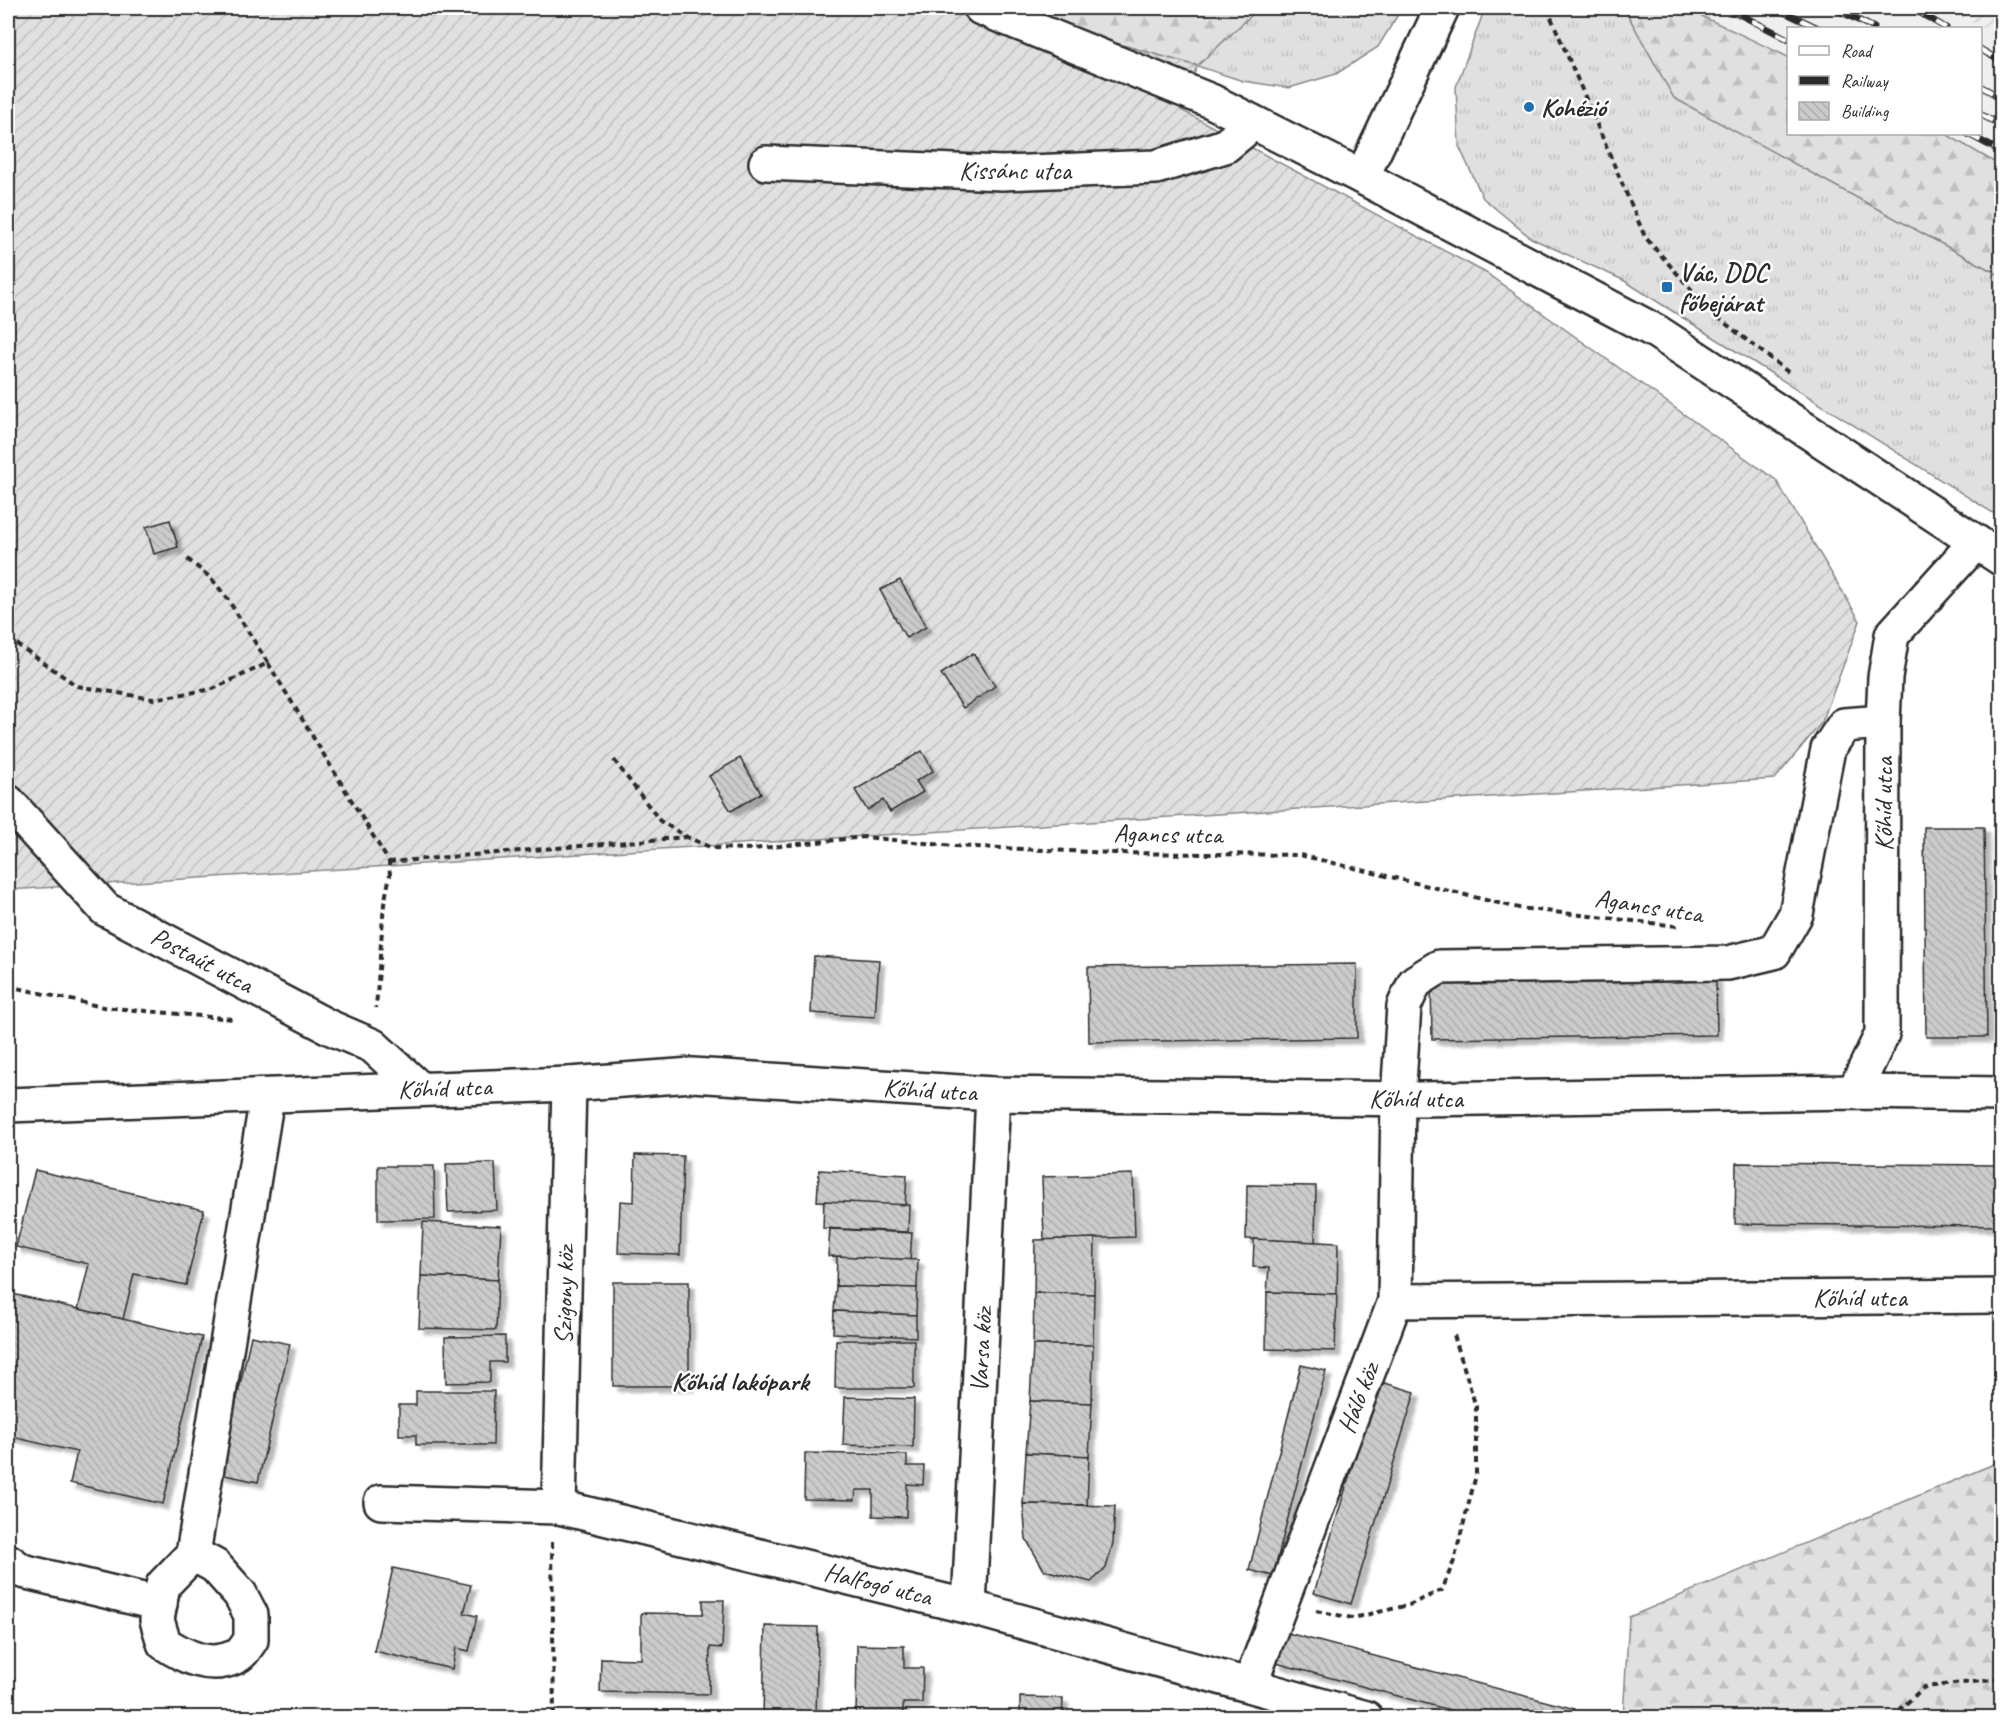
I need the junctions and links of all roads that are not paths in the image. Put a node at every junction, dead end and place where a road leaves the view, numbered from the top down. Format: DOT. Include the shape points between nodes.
graph roads {
  1 [pos="981,8"];
  2 [pos="1442,8"];
  3 [pos="1253,123"];
  4 [pos="766,163"];
  5 [pos="1362,177"];
  6 [pos="1989,551"];
  7 [pos="1883,722"];
  8 [pos="8,802"];
  9 [pos="569,1084"];
  10 [pos="420,1089"];
  11 [pos="1854,1092"];
  12 [pos="993,1094"];
  13 [pos="2001,1094"];
  14 [pos="267,1096"];
  15 [pos="1398,1099"];
  16 [pos="8,1105"];
  17 [pos="2001,1296"];
  18 [pos="1395,1300"];
  19 [pos="381,1502"];
  20 [pos="559,1507"];
  21 [pos="193,1554"];
  22 [pos="8,1561"];
  23 [pos="160,1604"];
  24 [pos="969,1607"];
  25 [pos="1250,1685"];
  26 [pos="1366,1718"];
  1 -- 3 [label="street" via="1211,101"];
  2 -- 5 [label="street"];
  3 -- 4 [label="street, Kissánc utca" via="1225,146 1156,167 1002,173"];
  3 -- 5 [label="street"];
  5 -- 6 [label="street" via="1658,332"];
  6 -- 7 [label="street, Kőhíd utca" via="1892,634"];
  7 -- 11 [label="street, Kőhíd utca" via="1882,1034"];
  7 -- 15 [label="street, Háló köz" via="1844,725 1828,749 1796,914 1774,952 1728,963 1439,968 1415,982 1404,1006"];
  8 -- 10 [label="street, Postaút utca" via="105,909 329,1027 373,1046"];
  9 -- 10 [label="street, Kőhíd utca"];
  9 -- 12 [label="street, Kőhíd utca" via="692,1075"];
  9 -- 20 [label="street, Szigony köz"];
  10 -- 14 [label="street, Kőhíd utca"];
  11 -- 13 [label="street, Kőhíd utca"];
  11 -- 15 [label="street, Kőhíd utca"];
  12 -- 15 [label="street, Kőhíd utca"];
  12 -- 24 [label="street, Varsa köz"];
  14 -- 16 [label="street, Kőhíd utca"];
  14 -- 21 [label="street"];
  15 -- 18 [label="street, Háló köz"];
  17 -- 18 [label="street, Kőhíd utca"];
  18 -- 25 [label="street, Háló köz"];
  19 -- 20 [label="street, Halfogó utca"];
  20 -- 24 [label="street, Halfogó utca"];
  21 -- 23 [label="street" via="163,1585"];
  21 -- 23 [label="street" via="214,1566 240,1594 251,1615 251,1640 237,1657 214,1662 186,1658 164,1643 157,1620"];
  22 -- 23 [label="street" via="22,1571"];
  24 -- 25 [label="street, Halfogó utca"];
  25 -- 26 [label="street, Halfogó utca"];
}
